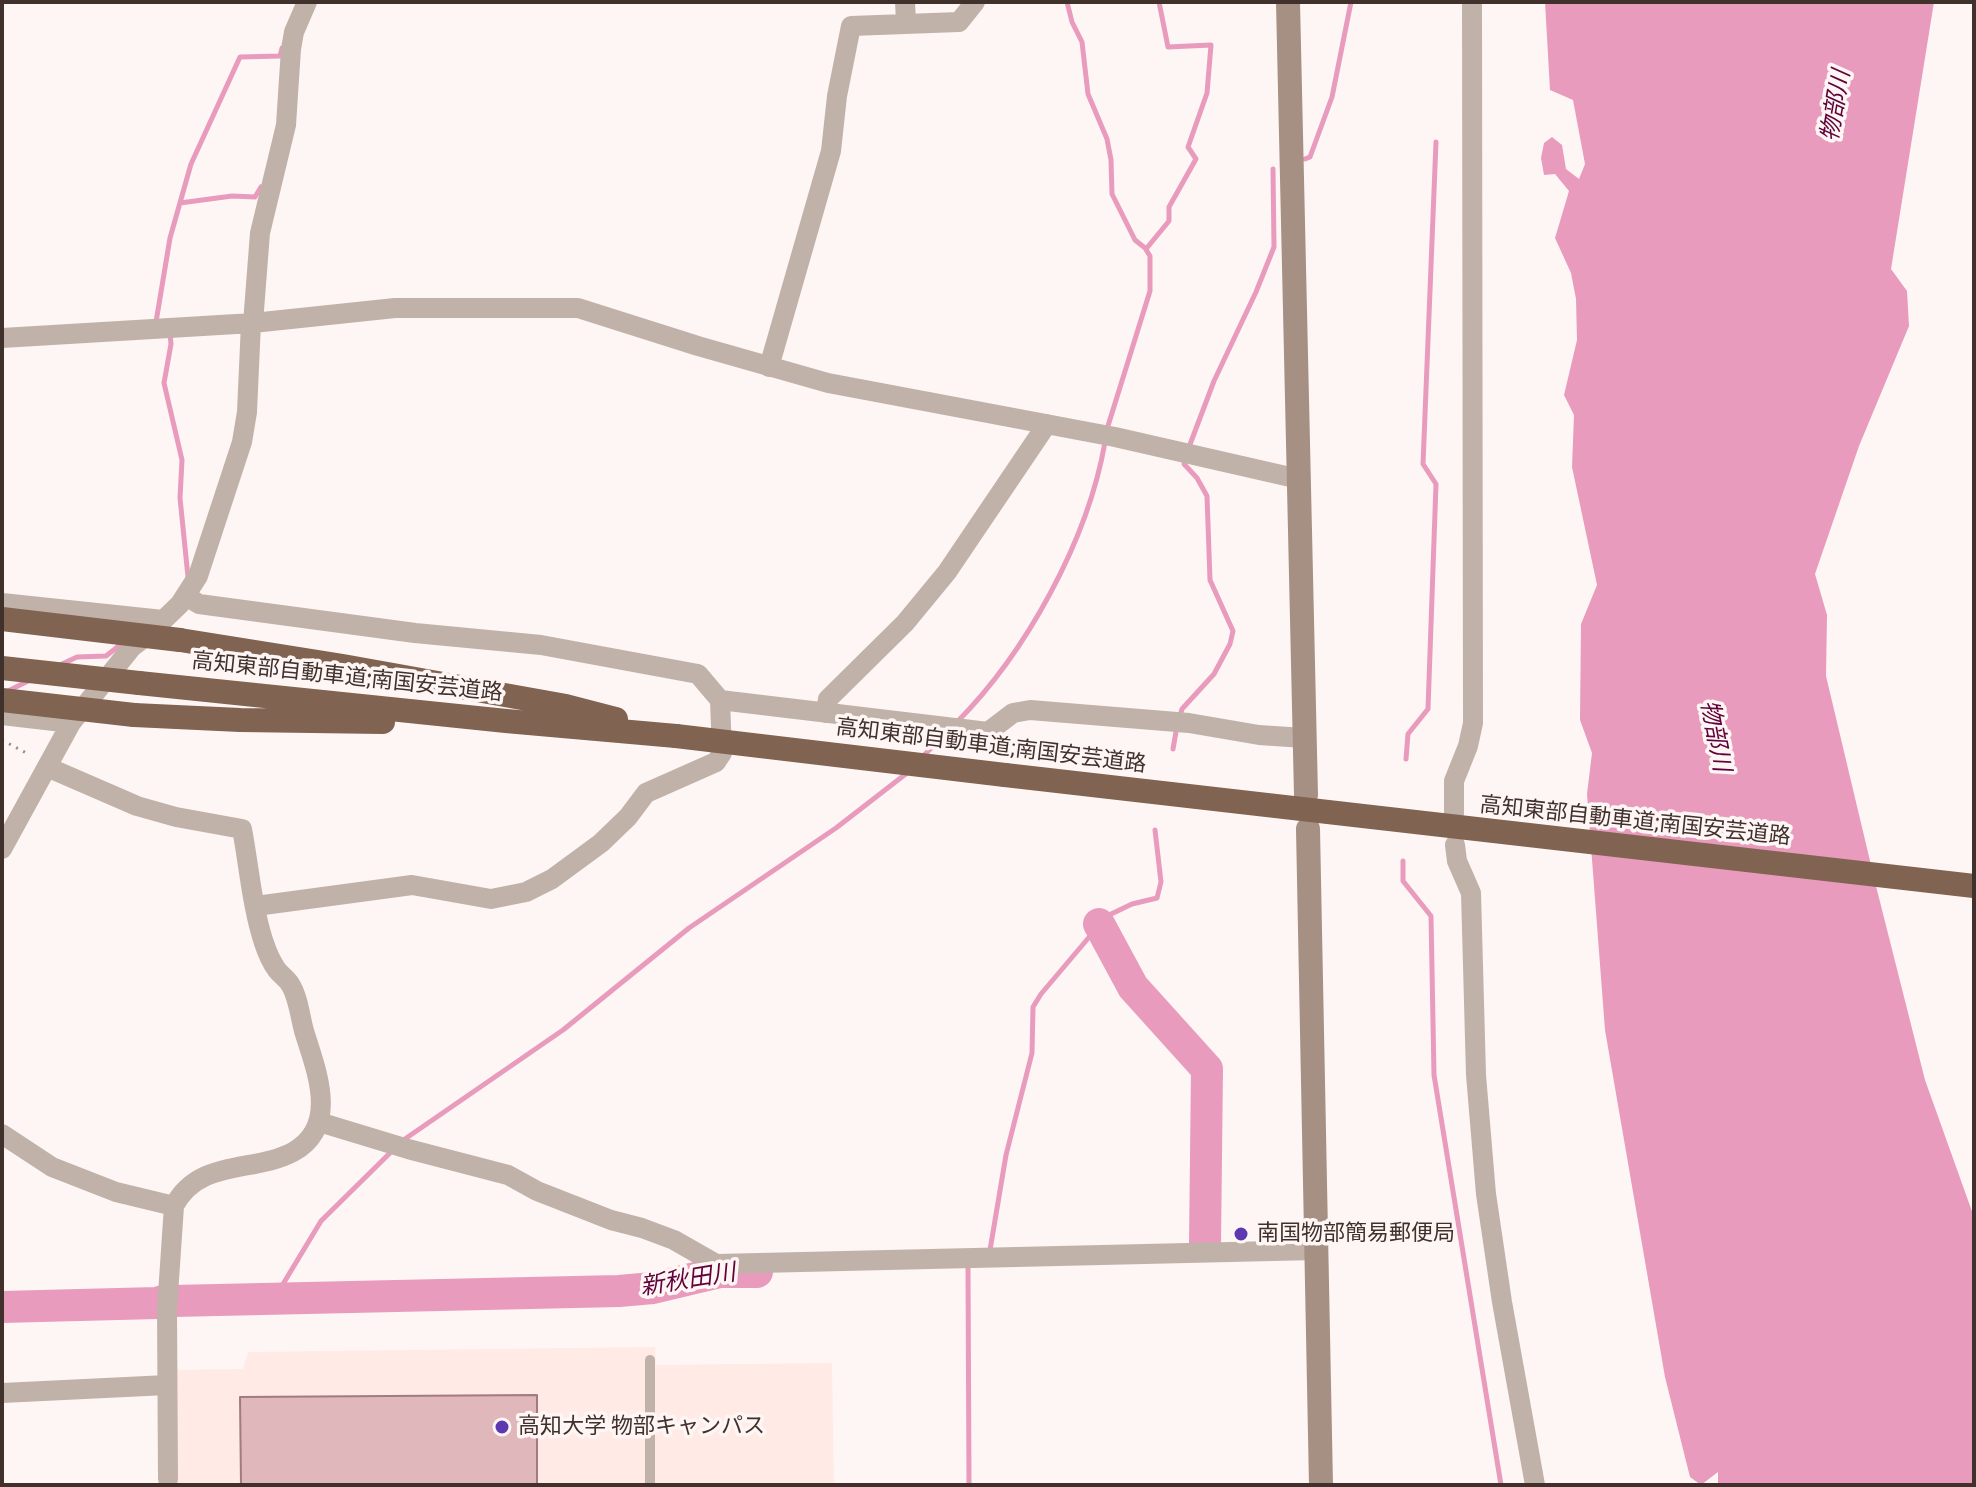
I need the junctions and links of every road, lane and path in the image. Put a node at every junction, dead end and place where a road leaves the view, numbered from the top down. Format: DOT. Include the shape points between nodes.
graph roads {
  1 [pos="307,2"];
  2 [pos="975,2"];
  3 [pos="1288,2"];
  4 [pos="1472,2"];
  5 [pos="905,12"];
  6 [pos="252,323"];
  7 [pos="2,338"];
  8 [pos="769,367"];
  9 [pos="1047,424"];
  10 [pos="1299,479"];
  11 [pos="186,596"];
  12 [pos="2,603"];
  13 [pos="2,619"];
  14 [pos="163,620"];
  15 [pos="2,668"];
  16 [pos="2,700"];
  17 [pos="720,700"];
  18 [pos="826,713"];
  19 [pos="2,715"];
  20 [pos="506,721"];
  21 [pos="71,723"];
  22 [pos="676,736"];
  23 [pos="1304,738"];
  24 [pos="2,740"];
  25 [pos="48,765"];
  26 [pos="1306,795"];
  27 [pos="1454,814"];
  28 [pos="1308,829"];
  29 [pos="1455,845"];
  30 [pos="2,849"];
  31 [pos="1974,886"];
  32 [pos="256,906"];
  33 [pos="319,1122"];
  34 [pos="2,1134"];
  35 [pos="174,1206"];
  36 [pos="1316,1250"];
  37 [pos="650,1360"];
  38 [pos="167,1385"];
  39 [pos="2,1393"];
  40 [pos="168,1479"];
  41 [pos="650,1485"];
  42 [pos="1321,1485"];
  43 [pos="1535,1485"];
  1 -- 6 [label="street" via="293,40 286,125 260,233"];
  2 -- 5 [label="street" via="959,22"];
  3 -- 10 [label="street"];
  4 -- 27 [label="street" via="1473,723 1454,781"];
  5 -- 8 [label="street" via="851,26 831,151"];
  6 -- 7 [label="street"];
  6 -- 8 [label="street" via="395,308 578,308"];
  6 -- 11 [label="street" via="242,442 198,576"];
  8 -- 9 [label="street"];
  9 -- 10 [label="street"];
  9 -- 18 [label="street" via="947,572 905,623 828,699"];
  10 -- 23 [label="street"];
  11 -- 14 [label="street"];
  11 -- 17 [label="street" via="199,604 541,645 698,674"];
  12 -- 14 [label="street"];
  13 -- 22 [label="highway, bridge" via="343,666 566,706"];
  14 -- 21 [label="street" via="132,647"];
  15 -- 20 [label="highway, 高知東部自動車道;南国安芸道路, bridge"];
  16 -- 20 [label="highway, bridge" via="134,715 304,722"];
  17 -- 18 [label="street"];
  17 -- 32 [label="street" via="722,753 716,762 646,793 601,843 526,892 491,899 412,885"];
  18 -- 23 [label="street" via="988,732 1013,713 1030,710"];
  19 -- 21 [label="street"];
  20 -- 22 [label="highway, 高知東部自動車道;南国安芸道路"];
  21 -- 25 [label="street"];
  22 -- 31 [label="highway, 高知東部自動車道;南国安芸道路, bridge"];
  23 -- 26 [label="street"];
  24 -- 25 [label="path"];
  25 -- 30 [label="street"];
  25 -- 32 [label="street" via="137,806 242,829"];
  28 -- 36 [label="street"];
  29 -- 43 [label="street" via="1471,893 1476,1075 1486,1194"];
  32 -- 33 [label="street" via="266,949 290,984 321,1084"];
  33 -- 35 [label="street" via="291,1153 215,1171"];
  33 -- 36 [label="street" via="508,1175 611,1220 674,1240 716,1264"];
  34 -- 35 [label="street" via="52,1167 116,1192"];
  35 -- 38 [label="street"];
  36 -- 42 [label="street"];
  37 -- 41 [label="lane"];
  38 -- 39 [label="street"];
  38 -- 40 [label="street"];
}
